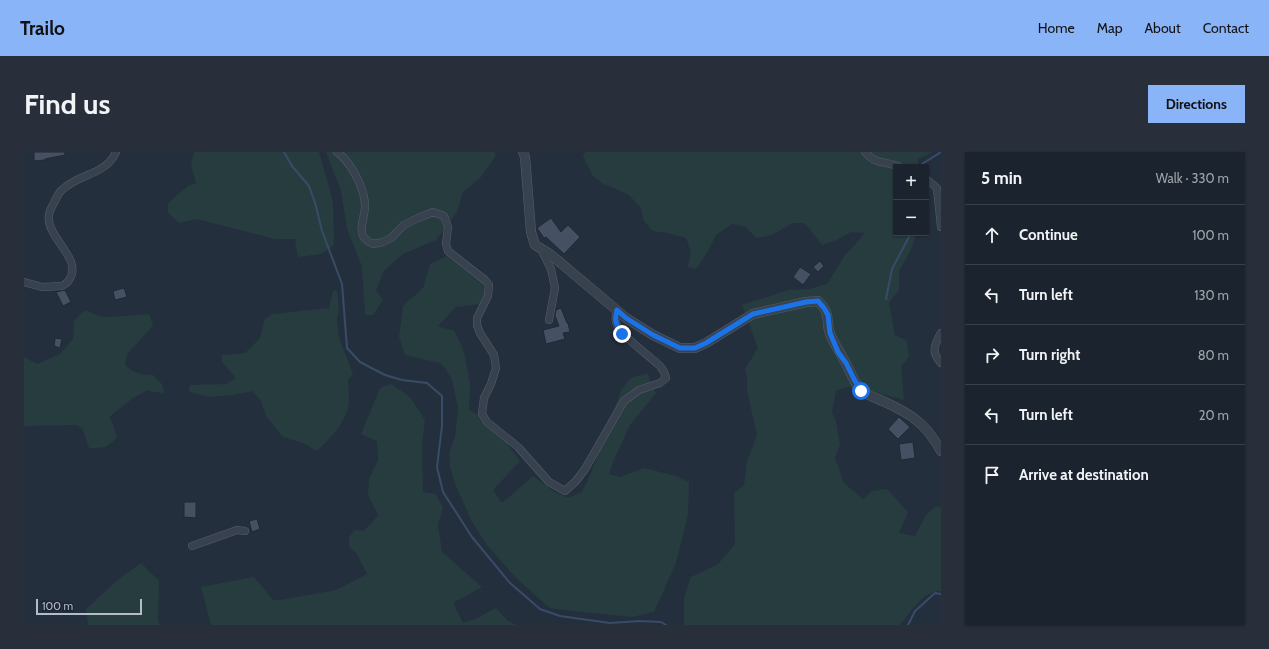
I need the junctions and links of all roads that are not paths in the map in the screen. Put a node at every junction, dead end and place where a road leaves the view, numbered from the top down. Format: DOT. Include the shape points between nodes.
graph roads {
  1 [pos="116,152"];
  2 [pos="337,152"];
  3 [pos="523,152"];
  4 [pos="865,152"];
  5 [pos="894,164"];
  6 [pos="929,181"];
  7 [pos="941,227"];
  8 [pos="540,247"];
  9 [pos="24,282"];
  10 [pos="617,310"];
  11 [pos="549,320"];
  12 [pos="941,333"];
  13 [pos="941,363"];
  14 [pos="941,451"];
  15 [pos="245,531"];
  16 [pos="192,546"];
  1 -- 9 [label="street" via="107,165 61,190 50,212 48,220 52,233 71,261 73,270 70,280 56,287 42,287"];
  2 -- 10 [label="street" via="355,174 364,192 362,232 365,239 373,244 391,238 404,225 433,212 444,216 448,227 448,251 489,285 488,296 477,325 494,355 496,368 484,398 482,414 487,422 518,447 549,482 566,491 585,469 624,401 639,390 660,383 666,378 660,366 622,334 616,324"];
  3 -- 8 [label="street" via="531,232 535,245"];
  4 -- 5 [label="street" via="875,161"];
  6 -- 7 [label="street" via="937,188"];
  8 -- 10 [label="street"];
  8 -- 11 [label="street" via="551,269 555,288"];
  10 -- 14 [label="street" via="653,335 680,348 695,348 753,314 818,301 828,315 830,333 838,352 861,391 903,410 921,423"];
  12 -- 13 [label="street" via="934,350"];
  15 -- 16 [label="street" via="237,530"];
}
